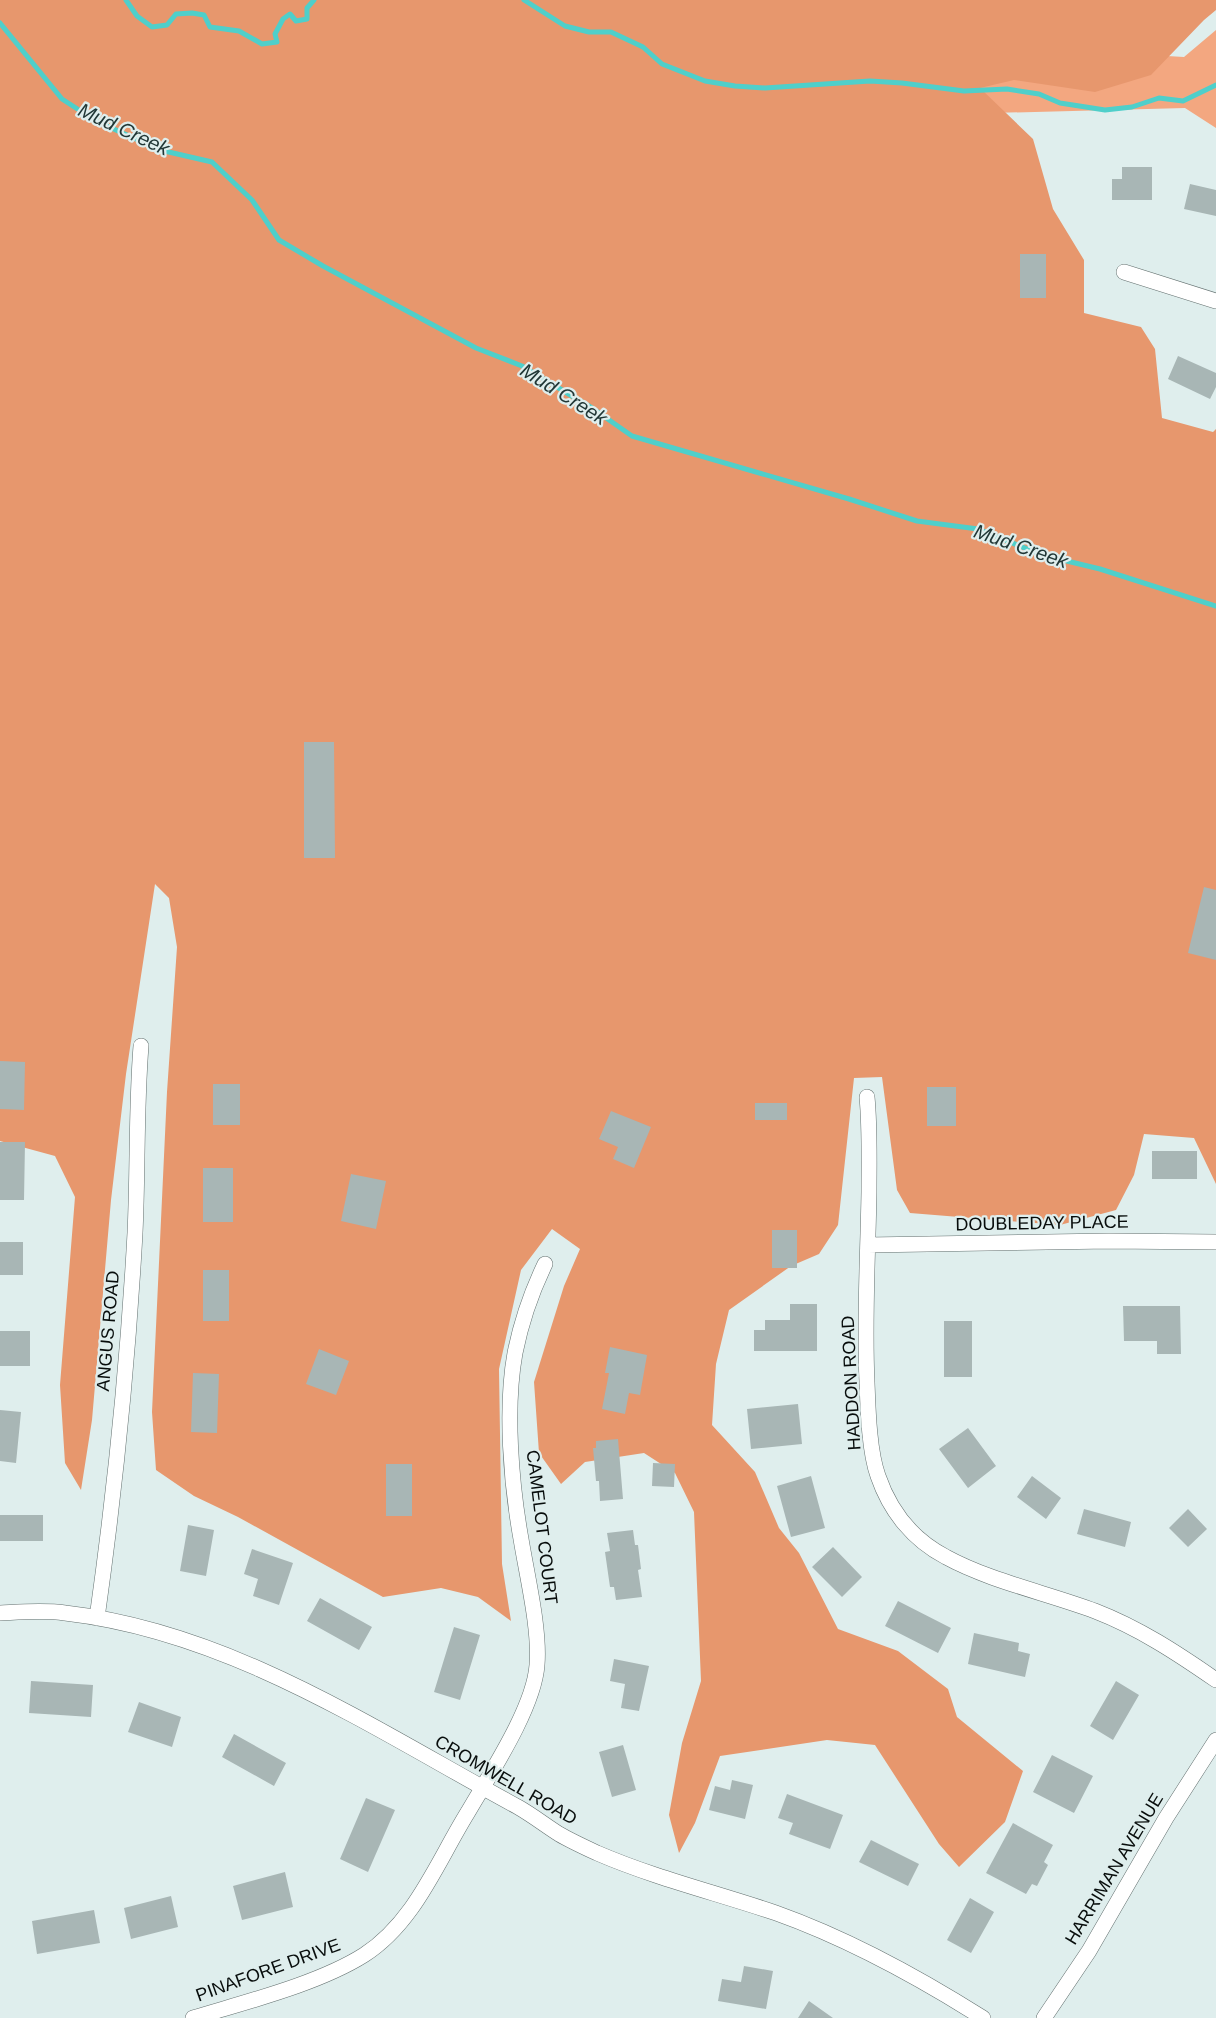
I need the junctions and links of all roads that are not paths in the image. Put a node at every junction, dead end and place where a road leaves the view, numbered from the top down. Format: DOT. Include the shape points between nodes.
graph roads {
  1 [pos="1124,272"];
  2 [pos="1216,302"];
  3 [pos="141,1046"];
  4 [pos="867,1097"];
  5 [pos="1216,1242"];
  6 [pos="868,1245"];
  7 [pos="545,1264"];
  8 [pos="0,1613"];
  9 [pos="97,1618"];
  10 [pos="1216,1680"];
  11 [pos="1216,1740"];
  12 [pos="483,1788"];
  13 [pos="192,2018"];
  14 [pos="983,2018"];
  15 [pos="1044,2018"];
  1 -- 2 [label="street"];
  3 -- 9 [label="street, ANGUS ROAD" via="135,1232 126,1354"];
  4 -- 6 [label="street, HADDON ROAD"];
  5 -- 6 [label="street, DOUBLEDAY PLACE"];
  6 -- 10 [label="street, HADDON ROAD" via="865,1343 871,1434 877,1474 896,1514 919,1540 946,1558 1125,1623"];
  7 -- 12 [label="street, CAMELOT COURT" via="515,1352 512,1385 512,1469 537,1664 522,1715"];
  8 -- 9 [label="street, CROMWELL ROAD" via="62,1612"];
  9 -- 12 [label="street, CROMWELL ROAD" via="139,1627 238,1660 343,1711"];
  11 -- 15 [label="street, HARRIMAN AVENUE" via="1089,1951"];
  12 -- 13 [label="street, PINAFORE DRIVE" via="420,1896 377,1945 315,1978"];
  12 -- 14 [label="street, CROMWELL ROAD" via="598,1853 833,1935"];
}
